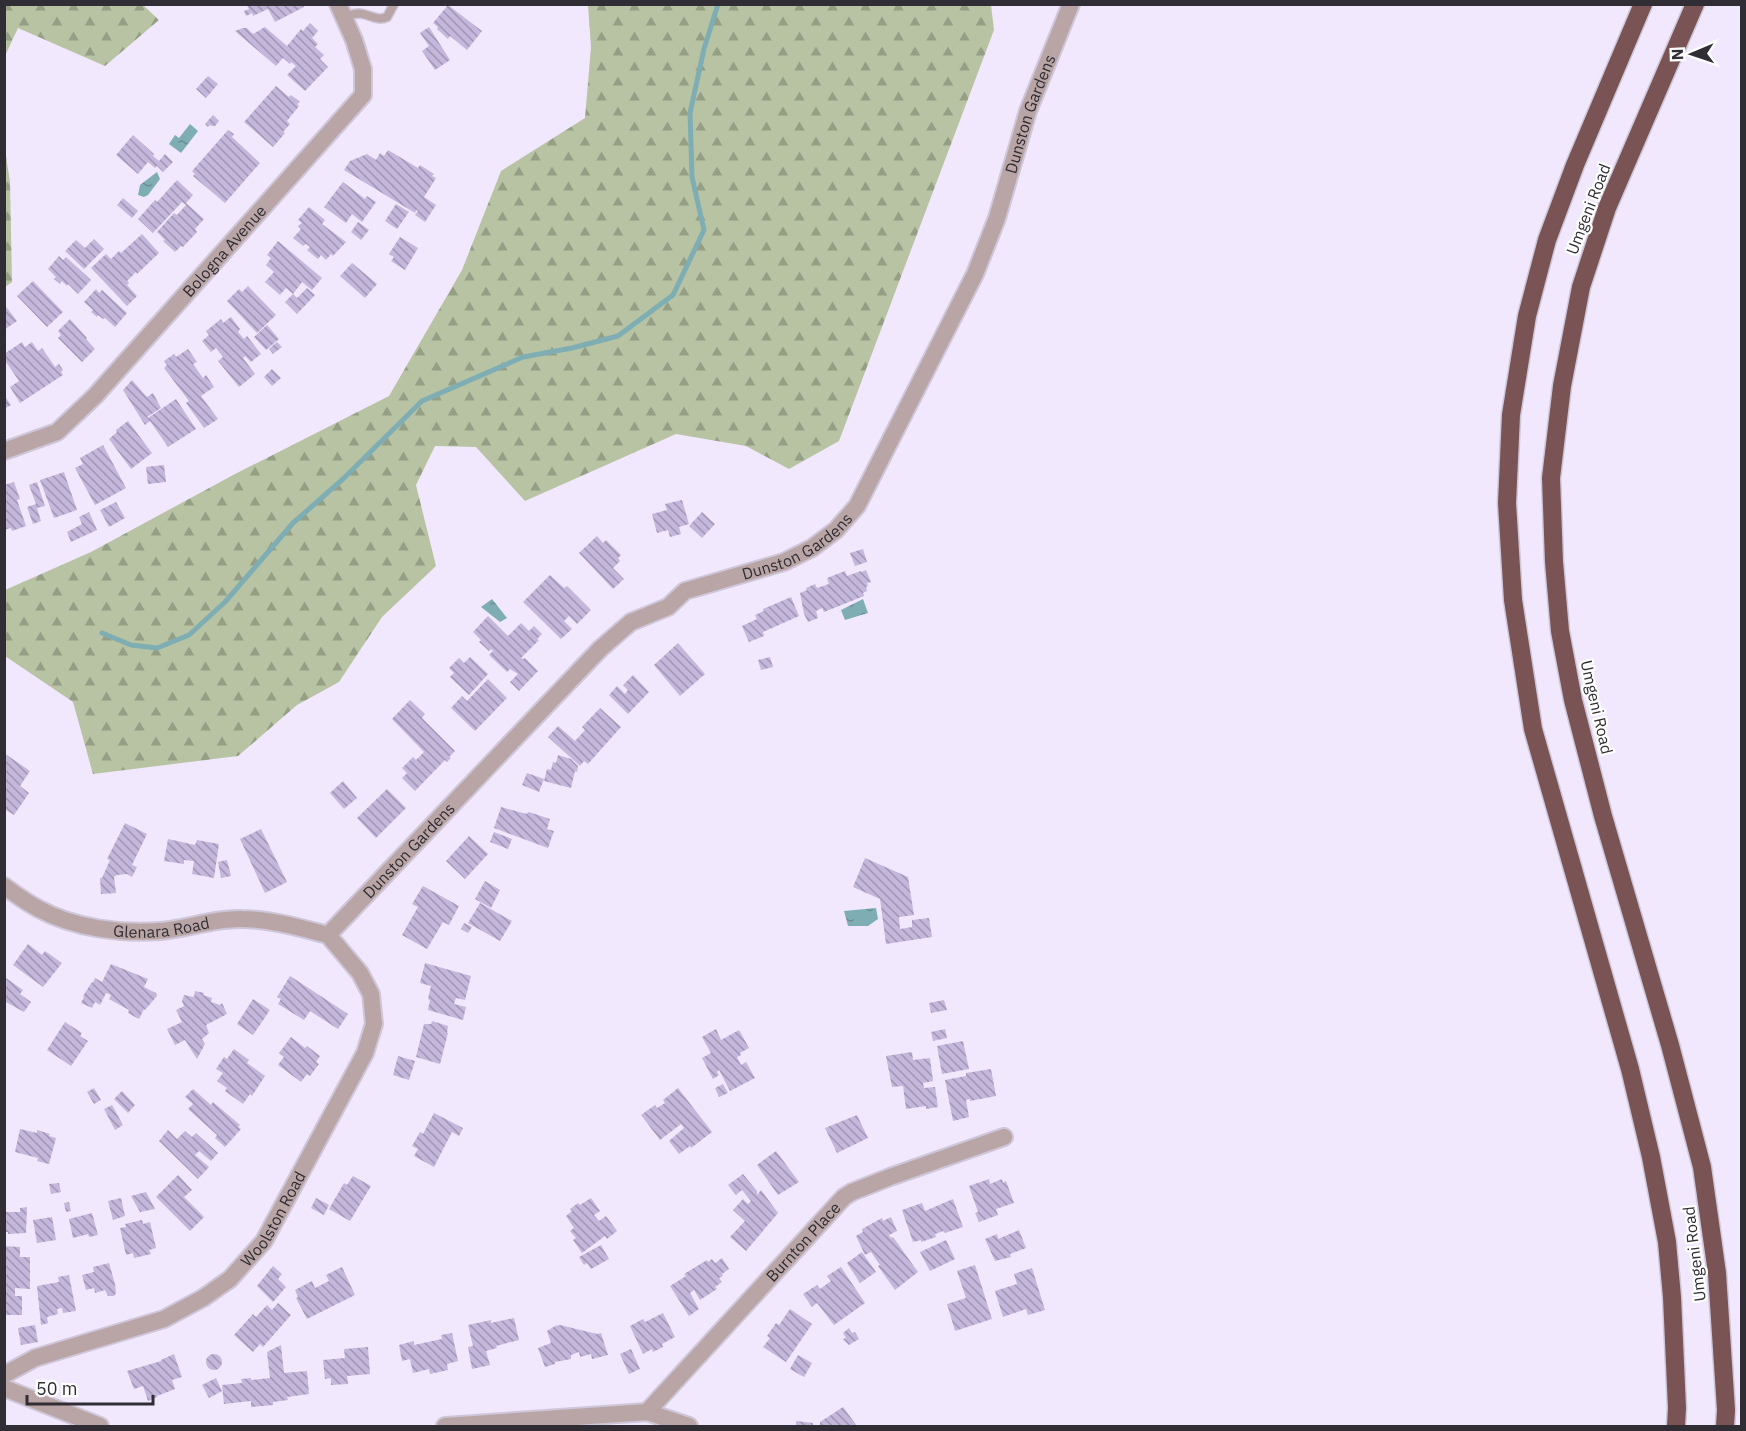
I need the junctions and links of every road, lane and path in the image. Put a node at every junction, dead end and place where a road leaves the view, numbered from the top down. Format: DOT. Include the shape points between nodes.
graph roads {
  1 [pos="394,4"];
  2 [pos="1071,4"];
  3 [pos="1643,4"];
  4 [pos="1695,4"];
  5 [pos="341,11"];
  6 [pos="4,451"];
  7 [pos="4,886"];
  8 [pos="327,935"];
  9 [pos="1004,1137"];
  10 [pos="4,1375"];
  11 [pos="4,1388"];
  12 [pos="647,1412"];
  13 [pos="100,1426"];
  14 [pos="446,1426"];
  15 [pos="689,1426"];
  16 [pos="1677,1426"];
  17 [pos="1725,1426"];
  1 -- 5 [label="lane" via="382,20"];
  2 -- 8 [label="street, Dunston Gardens" via="1028,111 997,218 975,274 857,506 836,530 812,548 784,562 685,591 668,607 631,622 600,649"];
  3 -- 16 [label="highway, Umgeni Road" via="1546,240 1527,316 1511,415 1507,503 1513,600 1533,729 1630,1069 1667,1242"];
  4 -- 17 [label="highway, Umgeni Road" via="1607,208 1581,287 1562,386 1551,478 1560,631 1574,700 1702,1167 1718,1273"];
  5 -- 6 [label="street, Bologna Avenue" via="363,69 363,95 95,396 57,432"];
  7 -- 8 [label="street, Glenara Road" via="38,909 74,923 117,930 161,931 242,919"];
  8 -- 10 [label="street, Woolston Road" via="360,974 371,994 374,1024 365,1053 264,1241 230,1279 164,1320 35,1358"];
  9 -- 12 [label="street, Burnton Place" via="844,1197"];
  11 -- 13 [label="street"];
  12 -- 14 [label="street"];
  12 -- 15 [label="street"];
}
